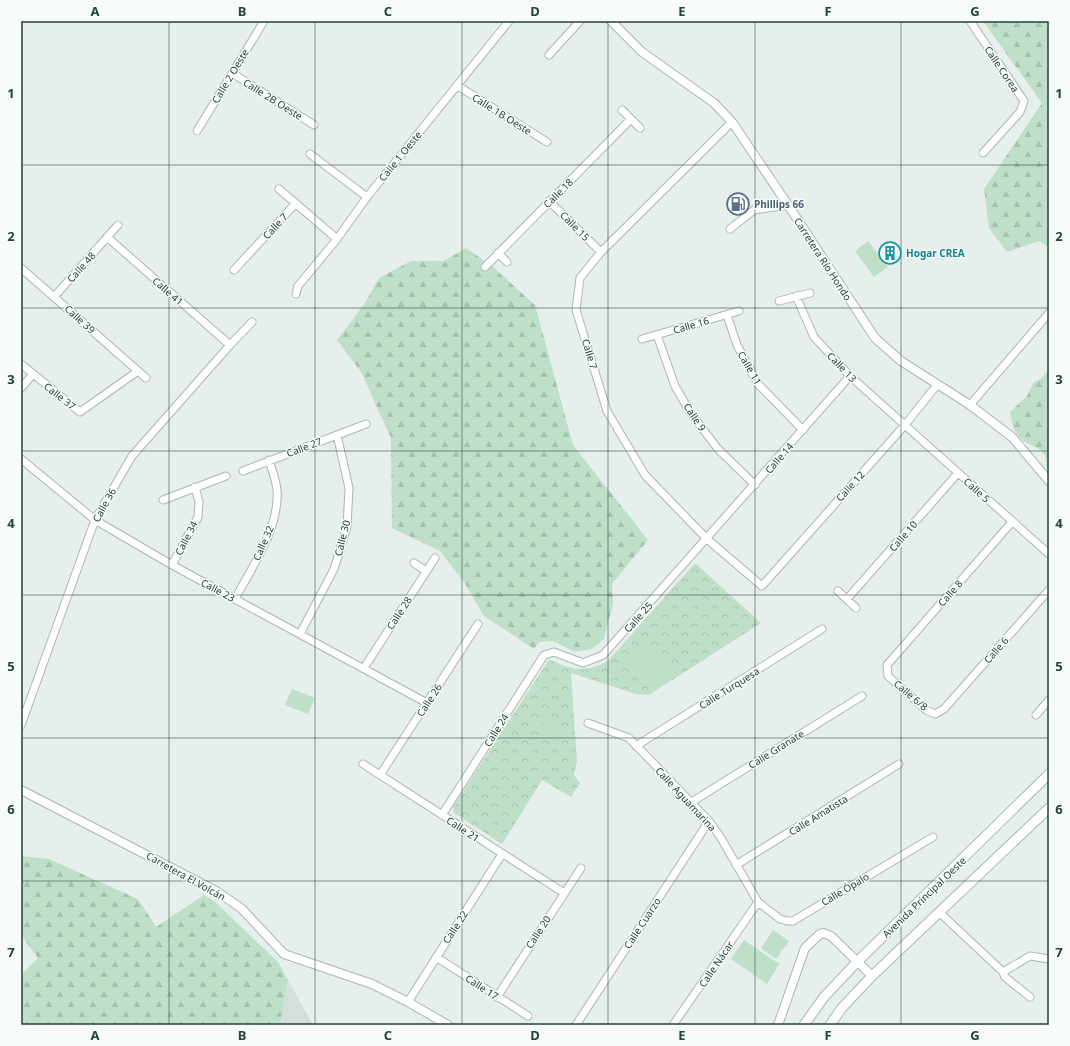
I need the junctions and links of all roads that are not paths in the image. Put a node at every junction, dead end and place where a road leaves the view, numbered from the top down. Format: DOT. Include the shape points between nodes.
graph roads {
  1 [pos="264,21"];
  2 [pos="508,21"];
  3 [pos="580,21"];
  4 [pos="611,21"];
  5 [pos="970,21"];
  6 [pos="549,55"];
  7 [pos="232,73"];
  8 [pos="458,86"];
  9 [pos="622,110"];
  10 [pos="631,119"];
  11 [pos="732,122"];
  12 [pos="314,125"];
  13 [pos="640,128"];
  14 [pos="197,131"];
  15 [pos="547,142"];
  16 [pos="984,153"];
  17 [pos="310,154"];
  18 [pos="279,189"];
  19 [pos="367,197"];
  20 [pos="549,201"];
  21 [pos="295,204"];
  22 [pos="788,205"];
  23 [pos="118,225"];
  24 [pos="730,229"];
  25 [pos="107,237"];
  26 [pos="337,238"];
  27 [pos="601,252"];
  28 [pos="498,253"];
  29 [pos="507,262"];
  30 [pos="485,267"];
  31 [pos="21,268"];
  32 [pos="234,270"];
  33 [pos="810,293"];
  34 [pos="296,294"];
  35 [pos="796,296"];
  36 [pos="54,297"];
  37 [pos="779,301"];
  38 [pos="739,311"];
  39 [pos="1049,313"];
  40 [pos="727,315"];
  41 [pos="252,322"];
  42 [pos="657,335"];
  43 [pos="642,339"];
  44 [pos="230,345"];
  45 [pos="21,364"];
  46 [pos="138,371"];
  47 [pos="33,374"];
  48 [pos="850,376"];
  49 [pos="146,378"];
  50 [pos="937,385"];
  51 [pos="21,388"];
  52 [pos="970,405"];
  53 [pos="366,424"];
  54 [pos="904,426"];
  55 [pos="803,430"];
  56 [pos="336,434"];
  57 [pos="21,459"];
  58 [pos="270,460"];
  59 [pos="243,471"];
  60 [pos="958,473"];
  61 [pos="226,476"];
  62 [pos="1049,481"];
  63 [pos="755,485"];
  64 [pos="195,487"];
  65 [pos="163,500"];
  66 [pos="95,520"];
  67 [pos="1012,522"];
  68 [pos="707,539"];
  69 [pos="1049,554"];
  70 [pos="435,558"];
  71 [pos="414,563"];
  72 [pos="172,565"];
  73 [pos="426,571"];
  74 [pos="762,586"];
  75 [pos="1049,590"];
  76 [pos="838,591"];
  77 [pos="235,599"];
  78 [pos="847,599"];
  79 [pos="856,608"];
  80 [pos="478,624"];
  81 [pos="822,630"];
  82 [pos="300,634"];
  83 [pos="554,652"];
  84 [pos="887,665"];
  85 [pos="364,668"];
  86 [pos="862,696"];
  87 [pos="1049,700"];
  88 [pos="427,703"];
  89 [pos="944,709"];
  90 [pos="1036,715"];
  91 [pos="588,723"];
  92 [pos="21,725"];
  93 [pos="636,746"];
  94 [pos="363,764"];
  95 [pos="899,764"];
  96 [pos="1049,774"];
  97 [pos="380,775"];
  98 [pos="21,790"];
  99 [pos="690,803"];
  100 [pos="1049,808"];
  101 [pos="442,814"];
  102 [pos="709,821"];
  103 [pos="933,836"];
  104 [pos="502,854"];
  105 [pos="736,865"];
  106 [pos="581,868"];
  107 [pos="564,893"];
  108 [pos="758,902"];
  109 [pos="939,912"];
  110 [pos="436,957"];
  111 [pos="1049,959"];
  112 [pos="858,961"];
  113 [pos="1003,972"];
  114 [pos="872,976"];
  115 [pos="497,996"];
  116 [pos="1030,997"];
  117 [pos="408,1002"];
  118 [pos="528,1016"];
  119 [pos="448,1025"];
  120 [pos="576,1025"];
  121 [pos="673,1025"];
  122 [pos="778,1025"];
  123 [pos="804,1025"];
  124 [pos="830,1025"];
  1 -- 7 [label="street, Calle 2 Oeste"];
  2 -- 8 [label="street, Calle 1 Oeste"];
  3 -- 6 [label="street"];
  4 -- 11 [label="street, Carretera Río Hondo" via="642,52 714,103"];
  5 -- 16 [label="street, Calle Corea" via="1024,101 1020,112"];
  7 -- 12 [label="street, Calle 2B Oeste"];
  7 -- 14 [label="street, Calle 2 Oeste"];
  8 -- 15 [label="street, Calle 1B Oeste"];
  8 -- 19 [label="street, Calle 1 Oeste"];
  9 -- 10 [label="street"];
  10 -- 13 [label="street"];
  10 -- 20 [label="street, Calle 18"];
  11 -- 22 [label="street, Carretera Río Hondo"];
  11 -- 27 [label="street, Calle 7"];
  17 -- 19 [label="street"];
  18 -- 21 [label="street"];
  19 -- 26 [label="street, Calle 1 Oeste"];
  20 -- 27 [label="street, Calle 15"];
  20 -- 28 [label="street, Calle 18"];
  21 -- 26 [label="street, Calle 7"];
  21 -- 32 [label="street, Calle 7"];
  22 -- 24 [label="street" via="754,210"];
  22 -- 50 [label="street, Carretera Río Hondo" via="874,338 901,361"];
  23 -- 25 [label="street, Calle 48"];
  25 -- 36 [label="street, Calle 48"];
  25 -- 44 [label="street, Calle 41"];
  26 -- 34 [label="street, Calle 1 Oeste" via="298,286"];
  27 -- 68 [label="street, Calle 7" via="580,278 576,310 607,410 646,475"];
  28 -- 29 [label="street"];
  28 -- 30 [label="street, Calle 18"];
  31 -- 36 [label="street, Calle 39"];
  33 -- 35 [label="street"];
  35 -- 37 [label="street"];
  35 -- 48 [label="street, Calle 13" via="814,336"];
  36 -- 46 [label="street, Calle 39"];
  38 -- 40 [label="street, Calle 16"];
  39 -- 52 [label="street"];
  40 -- 42 [label="street, Calle 16"];
  40 -- 55 [label="street, Calle 11" via="737,345 758,384"];
  41 -- 44 [label="street, Calle 36"];
  42 -- 43 [label="street, Calle 16"];
  42 -- 63 [label="street, Calle 9" via="675,386 690,412 718,449"];
  44 -- 66 [label="street, Calle 36" via="132,456"];
  45 -- 47 [label="street, Calle 37"];
  46 -- 47 [label="street, Calle 37" via="80,412"];
  46 -- 49 [label="street, Calle 39"];
  47 -- 51 [label="street"];
  48 -- 54 [label="street, Calle 13"];
  48 -- 55 [label="street, Calle 14"];
  50 -- 52 [label="street, Carretera Río Hondo"];
  50 -- 54 [label="street, Calle 12"];
  52 -- 62 [label="street, Carretera Río Hondo" via="1012,437"];
  53 -- 56 [label="street, Calle 27"];
  54 -- 60 [label="street, Calle 5"];
  54 -- 74 [label="street, Calle 12"];
  55 -- 63 [label="street, Calle 14"];
  56 -- 58 [label="street, Calle 27"];
  56 -- 82 [label="street, Calle 30" via="349,488 347,527 334,569"];
  57 -- 66 [label="street, Calle 23"];
  58 -- 59 [label="street, Calle 27"];
  58 -- 77 [label="street, Calle 32" via="277,490 269,536"];
  60 -- 67 [label="street, Calle 5"];
  60 -- 78 [label="street, Calle 10"];
  61 -- 64 [label="street"];
  63 -- 68 [label="street, Calle 14"];
  64 -- 65 [label="street"];
  64 -- 72 [label="street, Calle 34" via="199,502 198,517"];
  66 -- 72 [label="street, Calle 23"];
  66 -- 92 [label="street, Calle 36"];
  67 -- 69 [label="street, Calle 5"];
  67 -- 84 [label="street, Calle 8"];
  68 -- 74 [label="street, Calle 7"];
  68 -- 83 [label="street, Calle 25" via="603,656 583,663"];
  70 -- 73 [label="street, Calle 28"];
  71 -- 73 [label="street"];
  72 -- 77 [label="street, Calle 23"];
  73 -- 85 [label="street, Calle 28"];
  75 -- 89 [label="street, Calle 6"];
  76 -- 78 [label="street"];
  77 -- 82 [label="street, Calle 23"];
  78 -- 79 [label="street"];
  80 -- 88 [label="street, Calle 26"];
  81 -- 93 [label="street, Calle Turquesa"];
  82 -- 85 [label="street, Calle 23"];
  83 -- 101 [label="street, Calle 24" via="544,655"];
  84 -- 89 [label="street, Calle 6/8" via="888,676 926,710 935,714"];
  85 -- 88 [label="street, Calle 23"];
  86 -- 99 [label="street, Calle Granate"];
  87 -- 90 [label="street"];
  88 -- 97 [label="street, Calle 26"];
  91 -- 93 [label="street, Calle Aguamarina" via="629,738"];
  93 -- 99 [label="street, Calle Aguamarina"];
  94 -- 97 [label="street, Calle 21"];
  95 -- 105 [label="street, Calle Amatista"];
  96 -- 112 [label="main road, Avenida Principal Oeste"];
  97 -- 101 [label="street, Calle 21"];
  98 -- 117 [label="street, Carretera El Volcán" via="218,892 242,909 284,954 372,984"];
  99 -- 102 [label="street, Calle Aguamarina"];
  100 -- 109 [label="main road, Avenida Principal Oeste"];
  101 -- 104 [label="street, Calle 21"];
  102 -- 105 [label="street, Calle Aguamarina"];
  102 -- 120 [label="street, Calle Cuarzo"];
  103 -- 108 [label="street, Calle Ópalo" via="793,921 780,919"];
  104 -- 107 [label="street, Calle 21"];
  104 -- 110 [label="street, Calle 22"];
  105 -- 108 [label="street, Calle Aguamarina"];
  106 -- 107 [label="street, Calle 20"];
  107 -- 115 [label="street, Calle 20"];
  108 -- 121 [label="street, Calle Nácar"];
  109 -- 113 [label="street"];
  109 -- 114 [label="main road, Avenida Principal Oeste"];
  110 -- 115 [label="street, Calle 17"];
  110 -- 117 [label="street, Calle 22"];
  111 -- 113 [label="street" via="1030,956"];
  112 -- 114 [label="street"];
  112 -- 122 [label="street" via="831,936 820,934 805,948"];
  112 -- 123 [label="main road, Avenida Principal Oeste" via="824,997"];
  113 -- 116 [label="street" via="1005,978"];
  114 -- 124 [label="main road, Avenida Principal Oeste" via="841,1009"];
  115 -- 118 [label="street, Calle 17"];
  117 -- 119 [label="street, Carretera El Volcán"];
}
